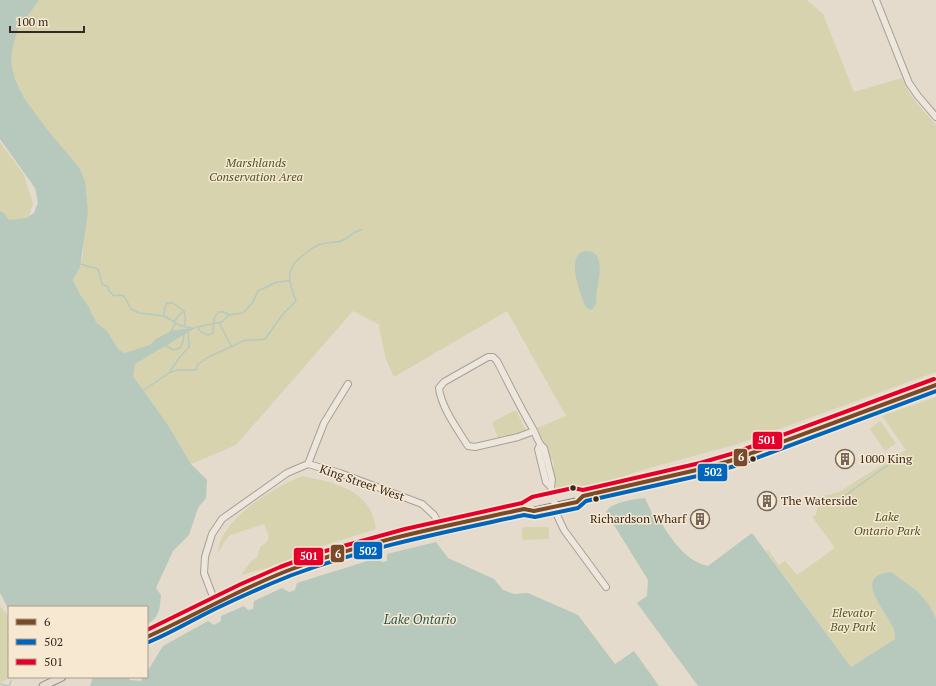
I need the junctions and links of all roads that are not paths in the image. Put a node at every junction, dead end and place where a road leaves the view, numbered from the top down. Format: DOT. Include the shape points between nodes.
graph roads {
  1 [pos="876,0"];
  2 [pos="936,117"];
  3 [pos="348,384"];
  4 [pos="936,385"];
  5 [pos="534,431"];
  6 [pos="308,464"];
  7 [pos="583,496"];
  8 [pos="554,499"];
  9 [pos="556,507"];
  10 [pos="524,509"];
  11 [pos="441,527"];
  12 [pos="606,587"];
  13 [pos="215,602"];
  14 [pos="148,636"];
  15 [pos="60,678"];
  16 [pos="43,686"];
  1 -- 2 [label="street" via="909,83"];
  3 -- 6 [label="street" via="324,423"];
  4 -- 7 [label="main road" via="734,460"];
  5 -- 5 [label="street" via="475,448 468,446 451,419 439,388 444,382 488,357 493,357"];
  5 -- 8 [label="street" via="540,445 538,448 546,482 551,487"];
  6 -- 11 [label="street, King Street West" via="340,473 422,504 434,515"];
  6 -- 13 [label="street, King Street West" via="287,473 222,519 212,534 205,557 204,573"];
  7 -- 8 [label="main road" via="574,494"];
  7 -- 9 [label="main road" via="577,502"];
  8 -- 9 [label="street"];
  8 -- 10 [label="main road" via="533,503"];
  9 -- 10 [label="main road" via="534,511"];
  9 -- 12 [label="street" via="564,530"];
  10 -- 11 [label="main road"];
  11 -- 13 [label="main road" via="317,560"];
  13 -- 14 [label="main road"];
  15 -- 16 [label="main road"];
}
